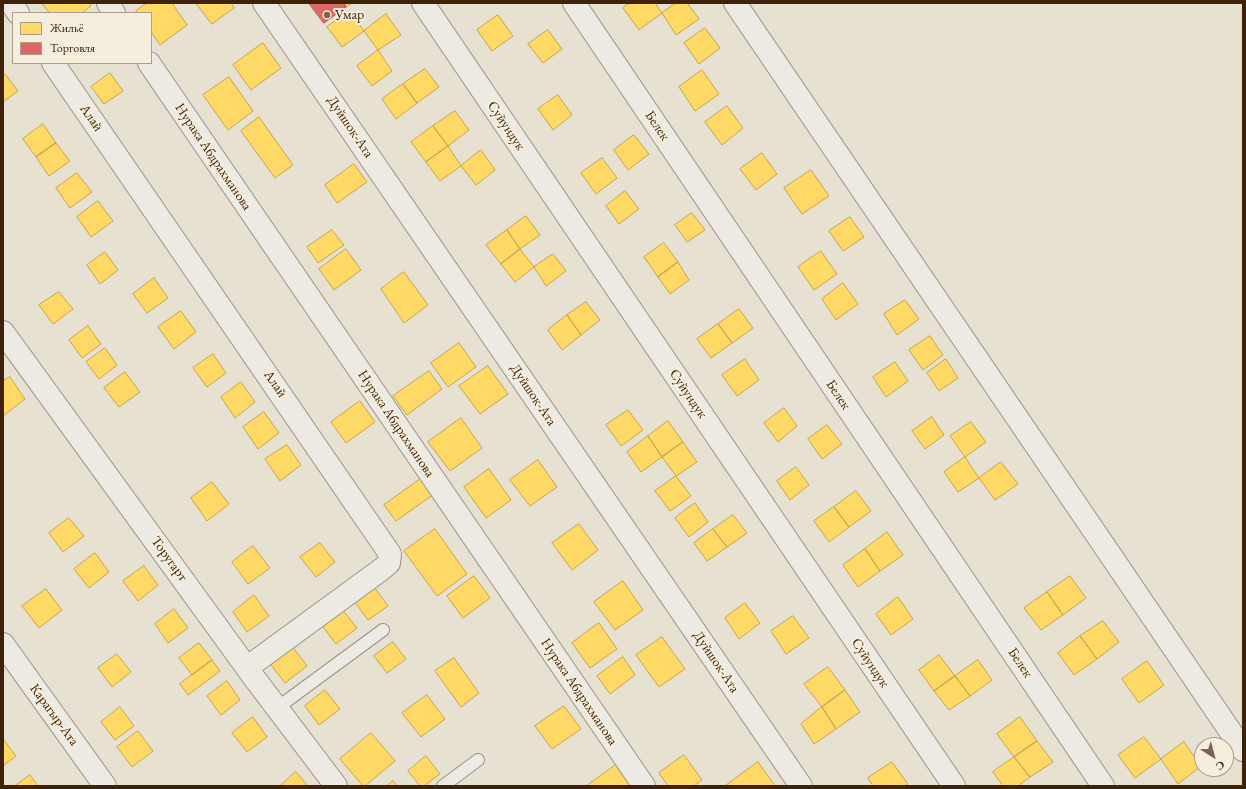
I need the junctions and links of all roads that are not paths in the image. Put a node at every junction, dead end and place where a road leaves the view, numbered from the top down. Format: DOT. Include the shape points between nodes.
graph roads {
  1 [pos="11,3"];
  2 [pos="108,3"];
  3 [pos="264,3"];
  4 [pos="423,3"];
  5 [pos="574,3"];
  6 [pos="735,3"];
  7 [pos="17,12"];
  8 [pos="113,12"];
  9 [pos="54,64"];
  10 [pos="150,64"];
  11 [pos="3,332"];
  12 [pos="383,630"];
  13 [pos="3,644"];
  14 [pos="248,667"];
  15 [pos="277,708"];
  16 [pos="1243,750"];
  17 [pos="478,760"];
  18 [pos="104,786"];
  19 [pos="336,786"];
  20 [pos="443,786"];
  21 [pos="644,786"];
  22 [pos="802,786"];
  23 [pos="954,786"];
  24 [pos="1103,786"];
  1 -- 7 [label="street"];
  2 -- 8 [label="street"];
  3 -- 22 [label="street, Дуйшок-Ата"];
  4 -- 23 [label="street, Суйундук"];
  5 -- 24 [label="street, Белек"];
  6 -- 16 [label="street"];
  9 -- 14 [label="street, Алай" via="390,554 389,563 382,569"];
  10 -- 21 [label="street, Нурака Абдрахманова"];
  11 -- 14 [label="street, Торугарт"];
  12 -- 15 [label="lane"];
  13 -- 18 [label="street, Карагыр-Ата"];
  14 -- 15 [label="street, Торугарт"];
  15 -- 19 [label="street, Торугарт"];
  17 -- 20 [label="lane"];
}
